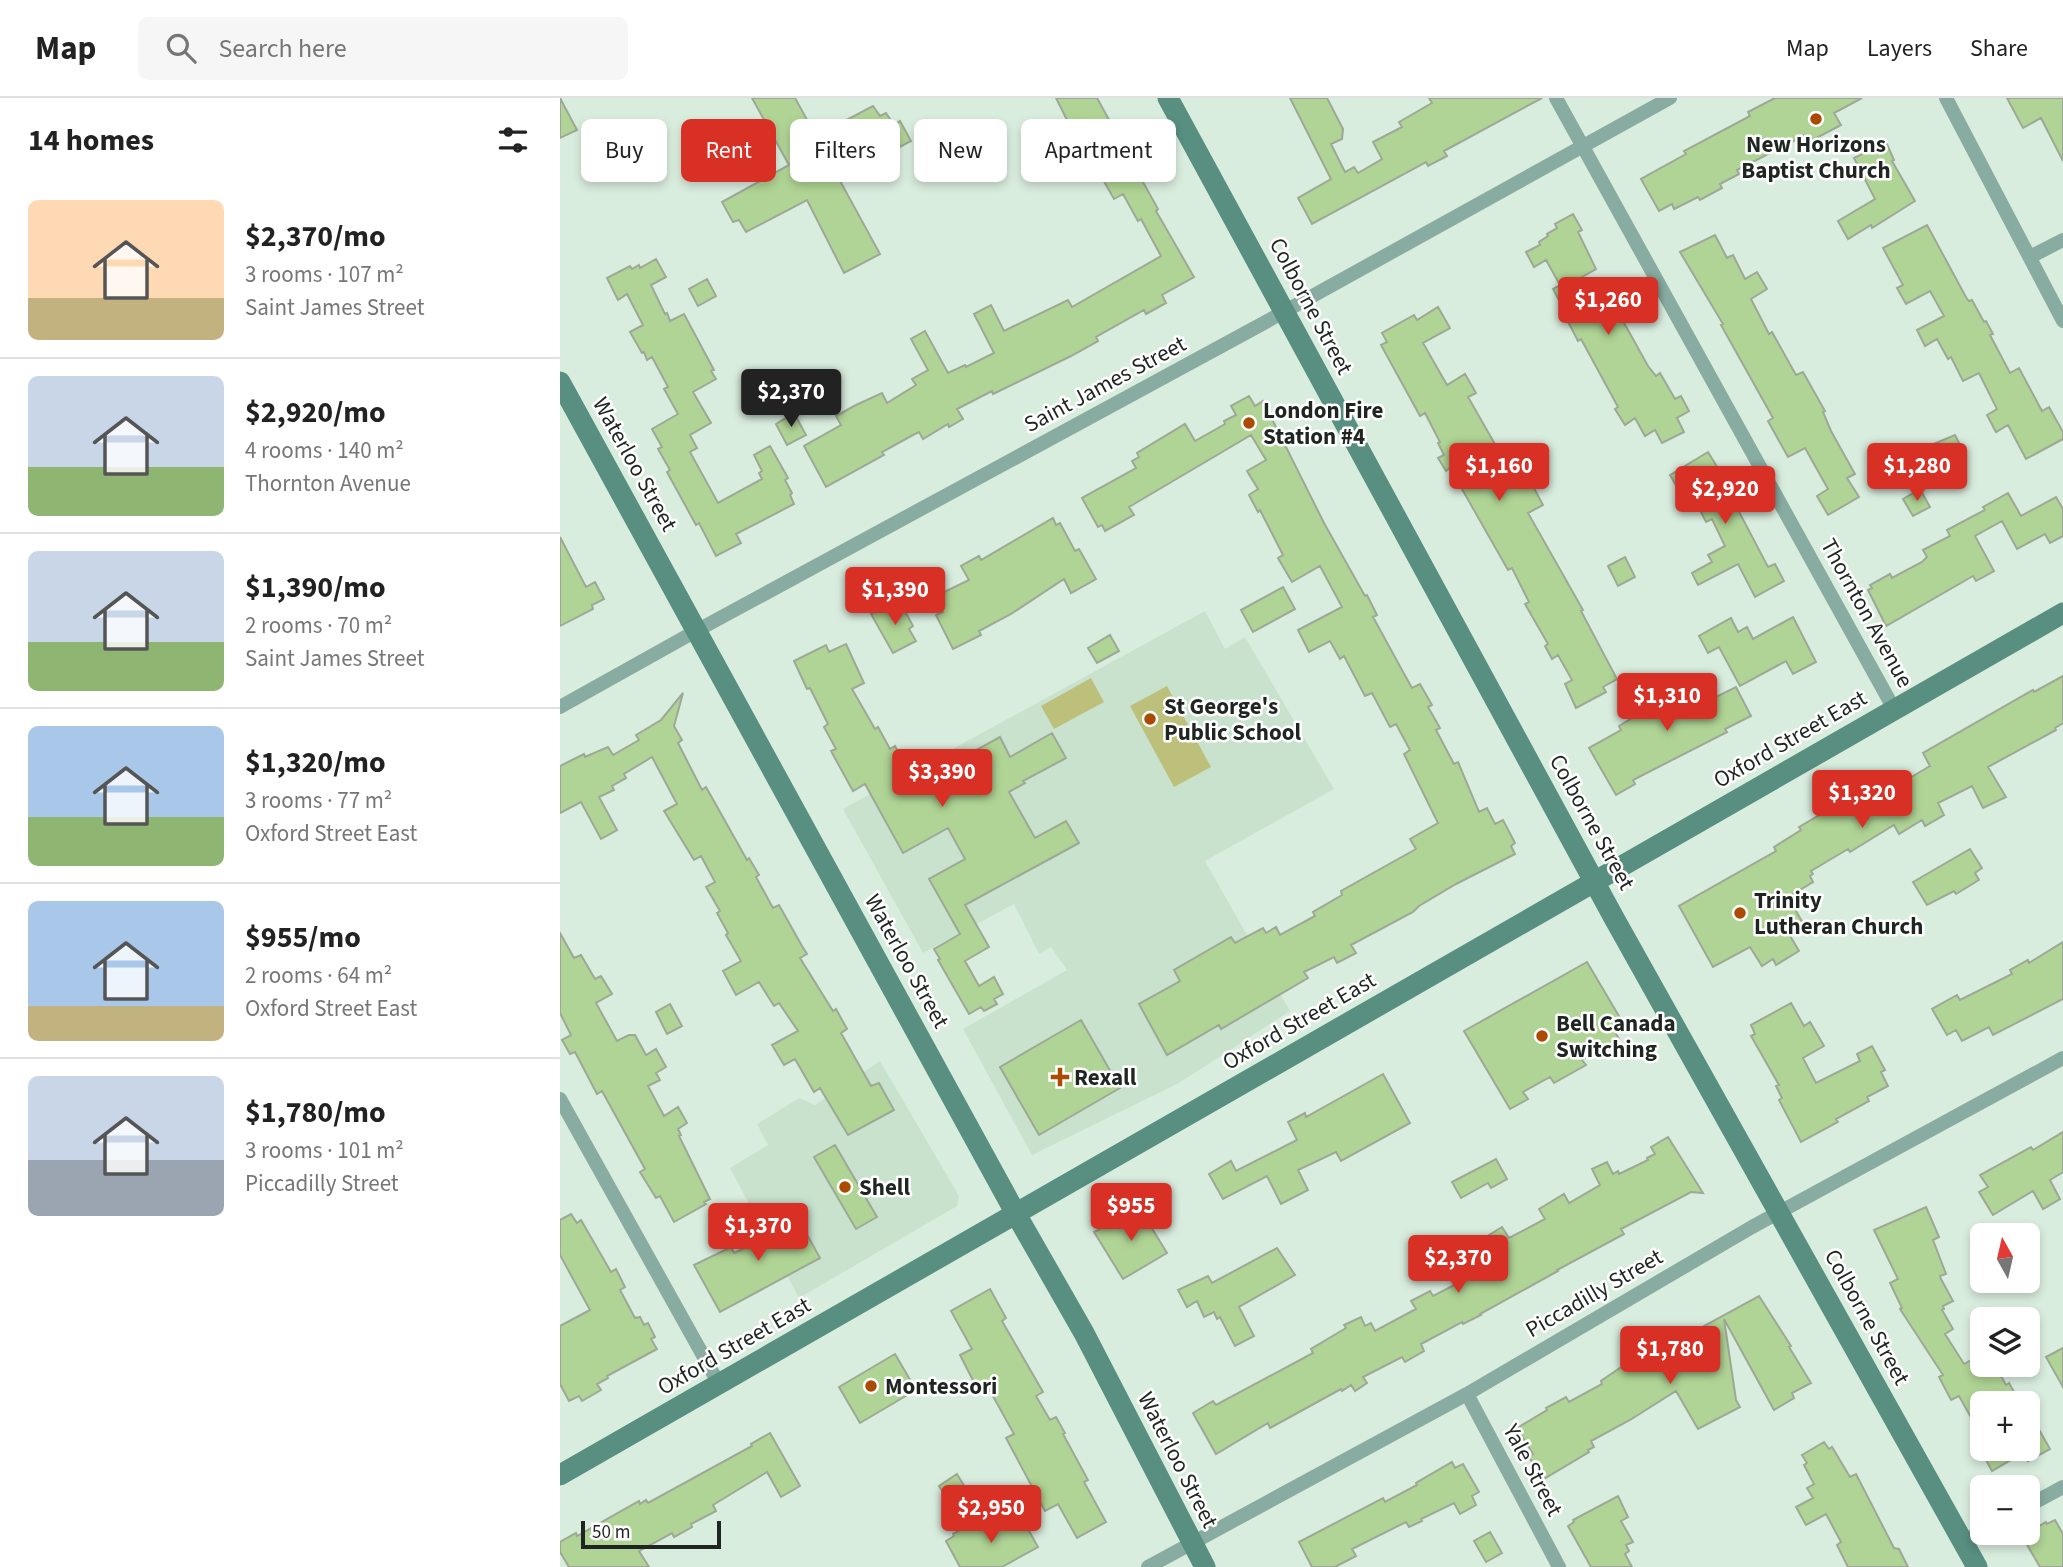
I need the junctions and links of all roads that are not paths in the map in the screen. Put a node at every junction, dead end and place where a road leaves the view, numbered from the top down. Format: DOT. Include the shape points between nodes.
graph roads {
  1 [pos="1168,98"];
  2 [pos="1556,98"];
  3 [pos="1670,98"];
  4 [pos="1946,98"];
  5 [pos="1583,146"];
  6 [pos="2063,240"];
  7 [pos="2030,257"];
  8 [pos="1284,312"];
  9 [pos="2063,321"];
  10 [pos="560,382"];
  11 [pos="2063,612"];
  12 [pos="696,631"];
  13 [pos="560,707"];
  14 [pos="1894,709"];
  15 [pos="1595,881"];
  16 [pos="2063,1058"];
  17 [pos="560,1099"];
  18 [pos="1779,1213"];
  19 [pos="1016,1214"];
  20 [pos="719,1384"];
  21 [pos="1467,1394"];
  22 [pos="560,1475"];
  23 [pos="2063,1487"];
  24 [pos="2040,1499"];
  25 [pos="1970,1538"];
  26 [pos="1963,1542"];
  27 [pos="1192,1544"];
  28 [pos="1149,1567"];
  29 [pos="1205,1567"];
  30 [pos="1559,1567"];
  31 [pos="1977,1567"];
  1 -- 8 [label="street, Colborne Street"];
  2 -- 5 [label="street, Thornton Avenue"];
  3 -- 5 [label="street, Saint James Street"];
  4 -- 7 [label="street"];
  5 -- 8 [label="street, Saint James Street"];
  5 -- 14 [label="street, Thornton Avenue"];
  6 -- 7 [label="street"];
  7 -- 9 [label="street"];
  8 -- 12 [label="street, Saint James Street"];
  8 -- 15 [label="street, Colborne Street"];
  10 -- 12 [label="street, Waterloo Street"];
  11 -- 14 [label="street, Oxford Street East"];
  12 -- 13 [label="street, Saint James Street"];
  12 -- 19 [label="street, Waterloo Street"];
  14 -- 15 [label="street, Oxford Street East"];
  15 -- 18 [label="street, Colborne Street"];
  15 -- 19 [label="street, Oxford Street East"];
  16 -- 18 [label="street, Piccadilly Street"];
  17 -- 20 [label="street"];
  18 -- 21 [label="street, Piccadilly Street"];
  18 -- 26 [label="street, Colborne Street"];
  19 -- 20 [label="street, Oxford Street East"];
  19 -- 27 [label="street, Waterloo Street" via="1084,1333"];
  20 -- 22 [label="street, Oxford Street East"];
  21 -- 27 [label="street, Piccadilly Street"];
  21 -- 30 [label="street, Yale Street"];
  23 -- 24 [label="street"];
  25 -- 26 [label="street"];
  26 -- 31 [label="street, Colborne Street"];
  27 -- 28 [label="street, Piccadilly Street"];
  27 -- 29 [label="street, Waterloo Street"];
}
